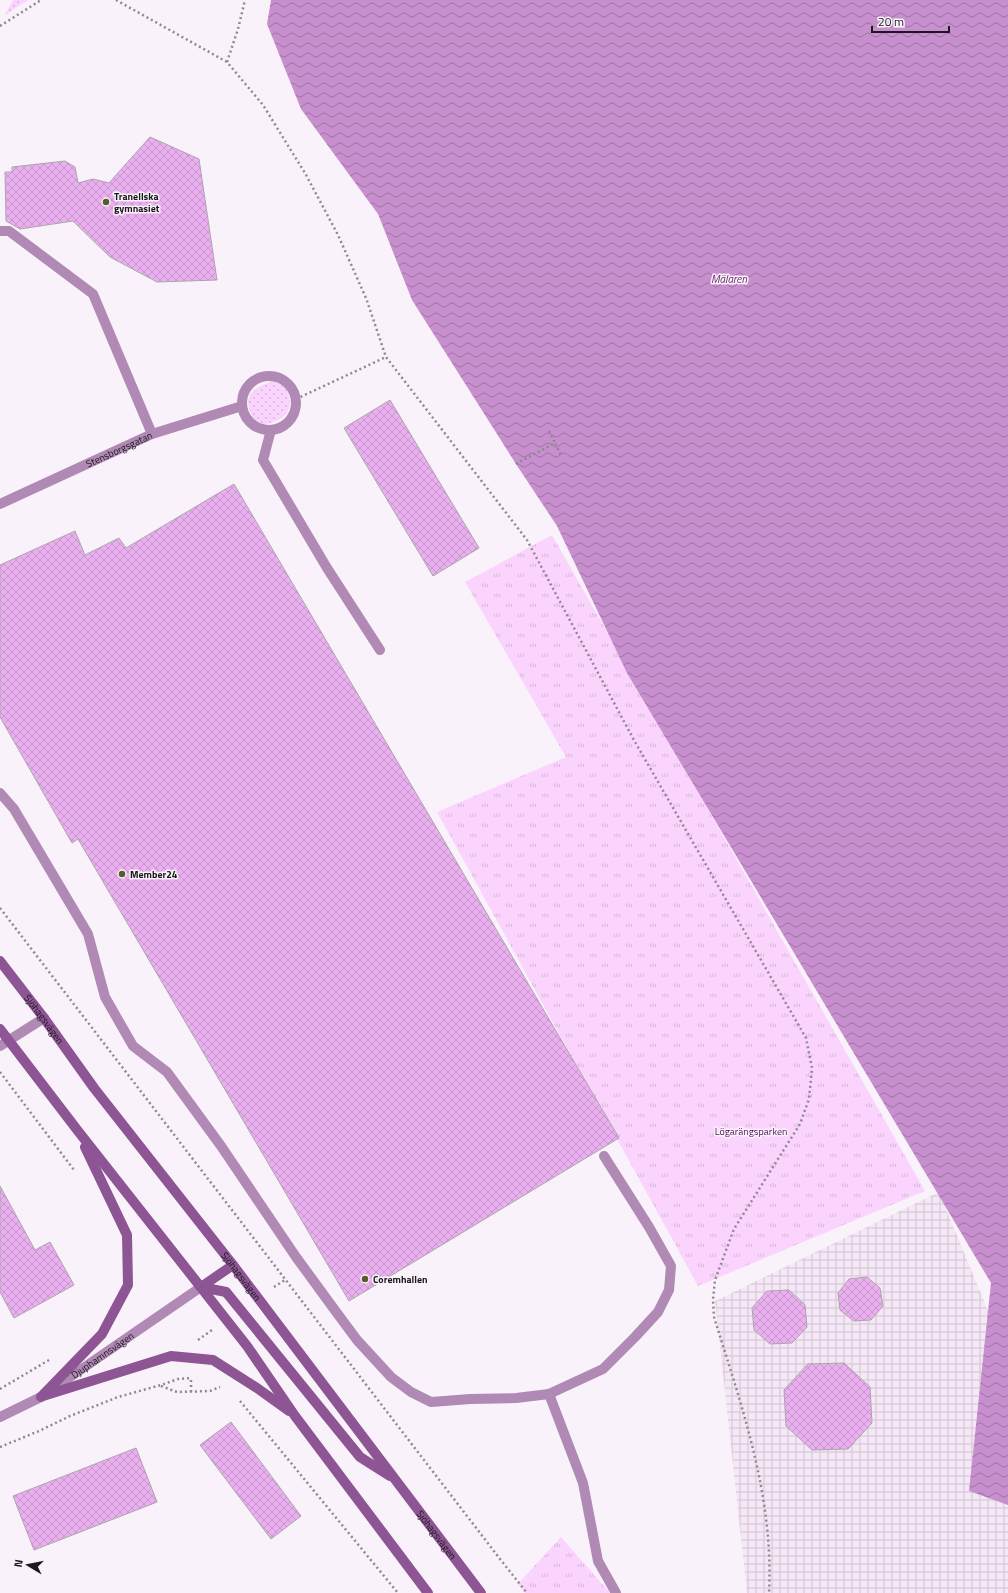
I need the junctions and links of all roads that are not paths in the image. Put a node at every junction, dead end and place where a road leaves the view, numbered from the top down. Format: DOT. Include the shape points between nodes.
graph roads {
  1 [pos="0,231"];
  2 [pos="242,406"];
  3 [pos="271,430"];
  4 [pos="152,434"];
  5 [pos="0,504"];
  6 [pos="380,650"];
  7 [pos="0,793"];
  8 [pos="0,961"];
  9 [pos="44,1018"];
  10 [pos="0,1029"];
  11 [pos="9,1041"];
  12 [pos="0,1046"];
  13 [pos="78,1131"];
  14 [pos="604,1156"];
  15 [pos="233,1265"];
  16 [pos="201,1287"];
  17 [pos="549,1394"];
  18 [pos="41,1397"];
  19 [pos="295,1416"];
  20 [pos="0,1417"];
  21 [pos="395,1480"];
  22 [pos="428,1593"];
  23 [pos="481,1593"];
  24 [pos="616,1593"];
  1 -- 4 [label="street" via="9,231 94,294"];
  2 -- 3 [label="street" via="244,414 255,426"];
  2 -- 3 [label="street" via="242,397 250,383 266,375 282,378 294,391 296,408 287,423"];
  2 -- 4 [label="street, Stensborgsgatan"];
  3 -- 6 [label="street" via="263,460 327,568"];
  4 -- 5 [label="street, Stensborgsgatan"];
  7 -- 17 [label="street" via="14,809 88,934 105,997 133,1046 167,1072 357,1340 391,1377 411,1392 431,1402"];
  8 -- 9 [label="main road, Sjöhagsvägen"];
  9 -- 11 [label="street"];
  9 -- 15 [label="main road, Sjöhagsvägen" via="94,1088"];
  10 -- 11 [label="main road"];
  11 -- 12 [label="street"];
  11 -- 13 [label="main road"];
  13 -- 16 [label="main road"];
  13 -- 18 [label="main road" via="127,1235 128,1286 102,1334"];
  14 -- 17 [label="street" via="671,1266 669,1290 658,1312 603,1369"];
  15 -- 16 [label="main road"];
  15 -- 21 [label="main road, Sjöhagsvägen"];
  16 -- 18 [label="street, Djuphamnsvägen"];
  16 -- 19 [label="main road" via="247,1346"];
  16 -- 21 [label="main road" via="226,1292 360,1457"];
  17 -- 24 [label="street" via="583,1483 598,1561"];
  18 -- 19 [label="main road" via="171,1356 213,1360"];
  18 -- 20 [label="street, Djuphamnsvägen"];
  19 -- 22 [label="main road"];
  21 -- 23 [label="main road, Sjöhagsvägen"];
}
